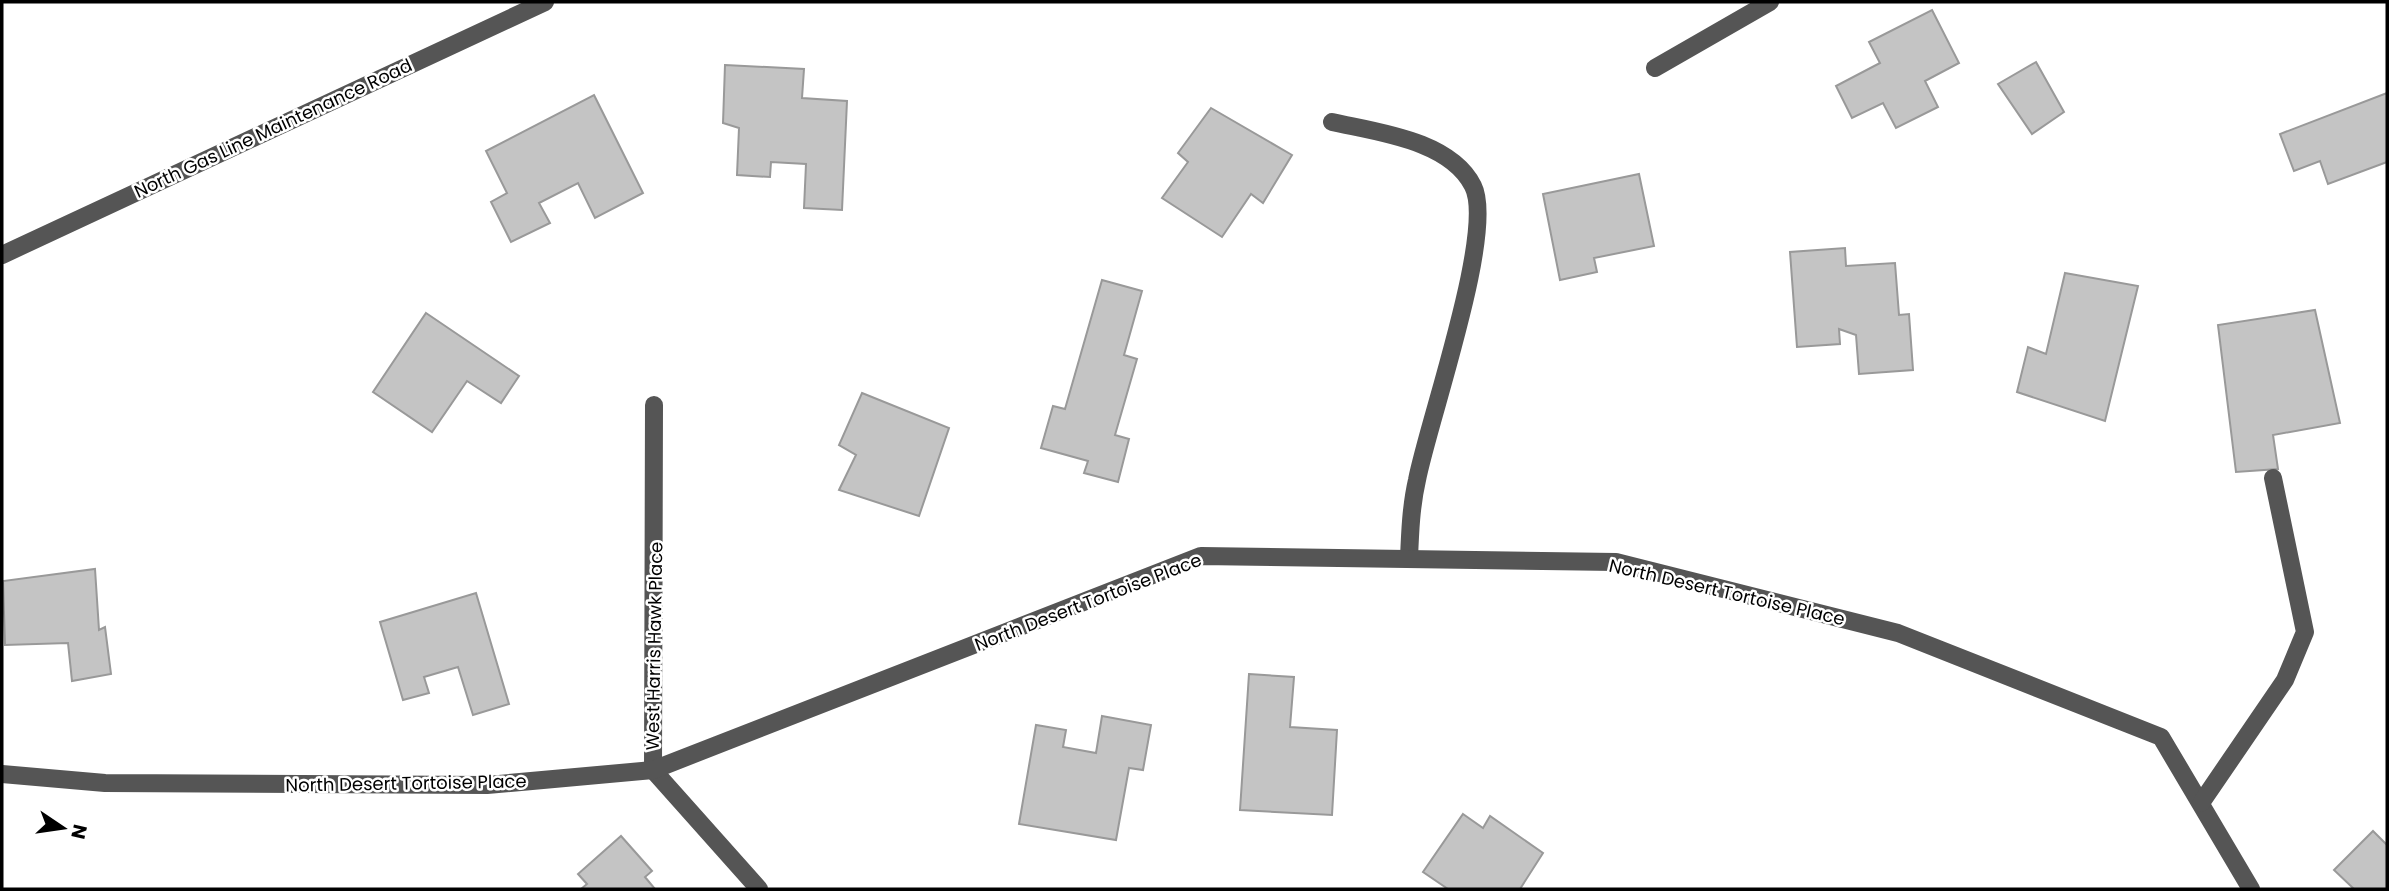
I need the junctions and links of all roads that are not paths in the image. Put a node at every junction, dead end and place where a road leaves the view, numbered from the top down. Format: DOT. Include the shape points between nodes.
graph roads {
  1 [pos="545,2"];
  2 [pos="1770,2"];
  3 [pos="1655,68"];
  4 [pos="1332,122"];
  5 [pos="2,255"];
  6 [pos="654,405"];
  7 [pos="2273,478"];
  8 [pos="1409,559"];
  9 [pos="653,770"];
  10 [pos="2,774"];
  11 [pos="2201,803"];
  12 [pos="759,889"];
  13 [pos="2251,889"];
  1 -- 5 [label="street, North Gas Line Maintenance Road"];
  2 -- 3 [label="street"];
  4 -- 8 [label="street" via="1441,154 1473,186 1478,210 1473,262 1416,481"];
  6 -- 9 [label="street, West Harris Hawk Place"];
  7 -- 11 [label="street" via="2305,632 2285,680"];
  8 -- 9 [label="street, North Desert Tortoise Place" via="1200,556"];
  8 -- 11 [label="street, North Desert Tortoise Place" via="1616,562 1898,633 2161,737"];
  9 -- 10 [label="street, North Desert Tortoise Place" via="487,785 105,783"];
  9 -- 12 [label="street, West Harris Hawk Place"];
  11 -- 13 [label="street, North Desert Tortoise Place"];
}
